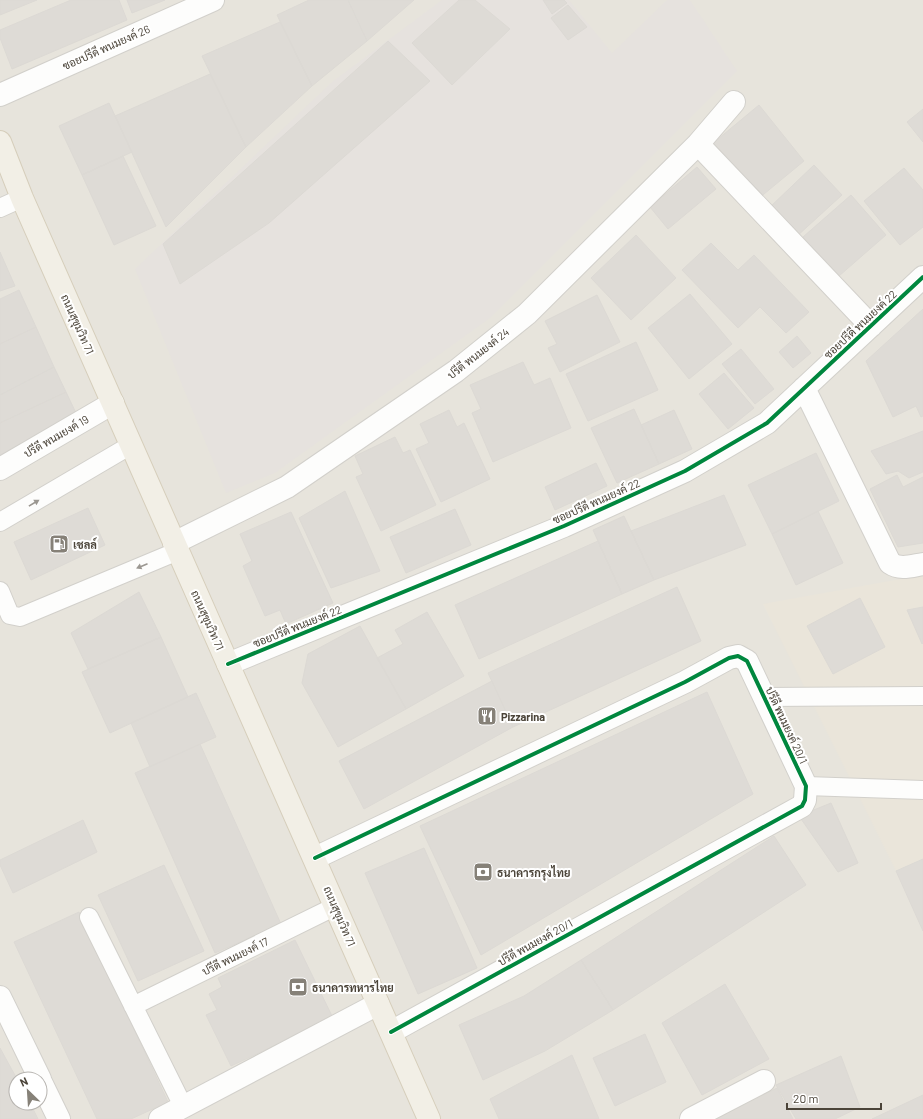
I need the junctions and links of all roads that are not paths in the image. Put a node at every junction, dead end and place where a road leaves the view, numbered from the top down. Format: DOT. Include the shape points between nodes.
graph roads {
  1 [pos="213,0"];
  2 [pos="0,95"];
  3 [pos="734,102"];
  4 [pos="0,142"];
  5 [pos="698,144"];
  6 [pos="22,198"];
  7 [pos="0,208"];
  8 [pos="923,277"];
  9 [pos="871,326"];
  10 [pos="804,388"];
  11 [pos="113,403"];
  12 [pos="131,445"];
  13 [pos="0,469"];
  14 [pos="0,522"];
  15 [pos="176,547"];
  16 [pos="923,564"];
  17 [pos="0,591"];
  18 [pos="228,664"];
  19 [pos="923,696"];
  20 [pos="764,697"];
  21 [pos="806,786"];
  22 [pos="923,790"];
  23 [pos="315,858"];
  24 [pos="336,906"];
  25 [pos="89,917"];
  26 [pos="0,997"];
  27 [pos="378,1004"];
  28 [pos="133,1006"];
  29 [pos="391,1032"];
  30 [pos="36,1071"];
  31 [pos="764,1081"];
  32 [pos="48,1096"];
  33 [pos="183,1106"];
  34 [pos="59,1119"];
  35 [pos="160,1119"];
  36 [pos="429,1119"];
  37 [pos="691,1119"];
  1 -- 2 [label="street, ซอยปรีดี พนมยงค์ 26"];
  3 -- 5 [label="street, ปรีดี พนมยงค์ 24"];
  4 -- 6 [label="main road, ถนนสุขุมวิท 71"];
  5 -- 9 [label="street"];
  5 -- 15 [label="street, ปรีดี พนมยงค์ 24" via="527,314 456,371 287,487"];
  6 -- 7 [label="lane"];
  6 -- 11 [label="main road, ถนนสุขุมวิท 71"];
  8 -- 9 [label="street, ซอยปรีดี พนมยงค์ 22"];
  9 -- 10 [label="street, ซอยปรีดี พนมยงค์ 22"];
  10 -- 16 [label="street" via="890,563 904,568"];
  10 -- 18 [label="street, ซอยปรีดี พนมยงค์ 22" via="767,423 685,471 564,526"];
  11 -- 12 [label="main road, ถนนสุขุมวิท 71"];
  11 -- 13 [label="street, ปรีดี พนมยงค์ 19"];
  14 -- 12 [label="lane, one-way"];
  12 -- 15 [label="main road, ถนนสุขุมวิท 71"];
  15 -- 17 [label="lane, one-way" via="20,617 10,615"];
  15 -- 18 [label="main road, ถนนสุขุมวิท 71"];
  18 -- 23 [label="main road, ถนนสุขุมวิท 71"];
  19 -- 20 [label="lane"];
  20 -- 21 [label="street, ปรีดี พนมยงค์ 20/1"];
  20 -- 23 [label="street, ปรีดี พนมยงค์ 20/1" via="747,661 738,656 729,658"];
  21 -- 22 [label="lane"];
  21 -- 29 [label="street, ปรีดี พนมยงค์ 20/1" via="802,806"];
  23 -- 24 [label="main road, ถนนสุขุมวิท 71"];
  24 -- 27 [label="main road, ถนนสุขุมวิท 71"];
  24 -- 28 [label="lane, ปรีดี พนมยงค์ 17"];
  25 -- 28 [label="lane"];
  26 -- 30 [label="street"];
  27 -- 29 [label="main road, ถนนสุขุมวิท 71"];
  27 -- 33 [label="street"];
  28 -- 33 [label="lane"];
  29 -- 36 [label="main road, ถนนสุขุมวิท 71"];
  31 -- 37 [label="street"];
  32 -- 34 [label="street"];
  33 -- 35 [label="street"];
}
